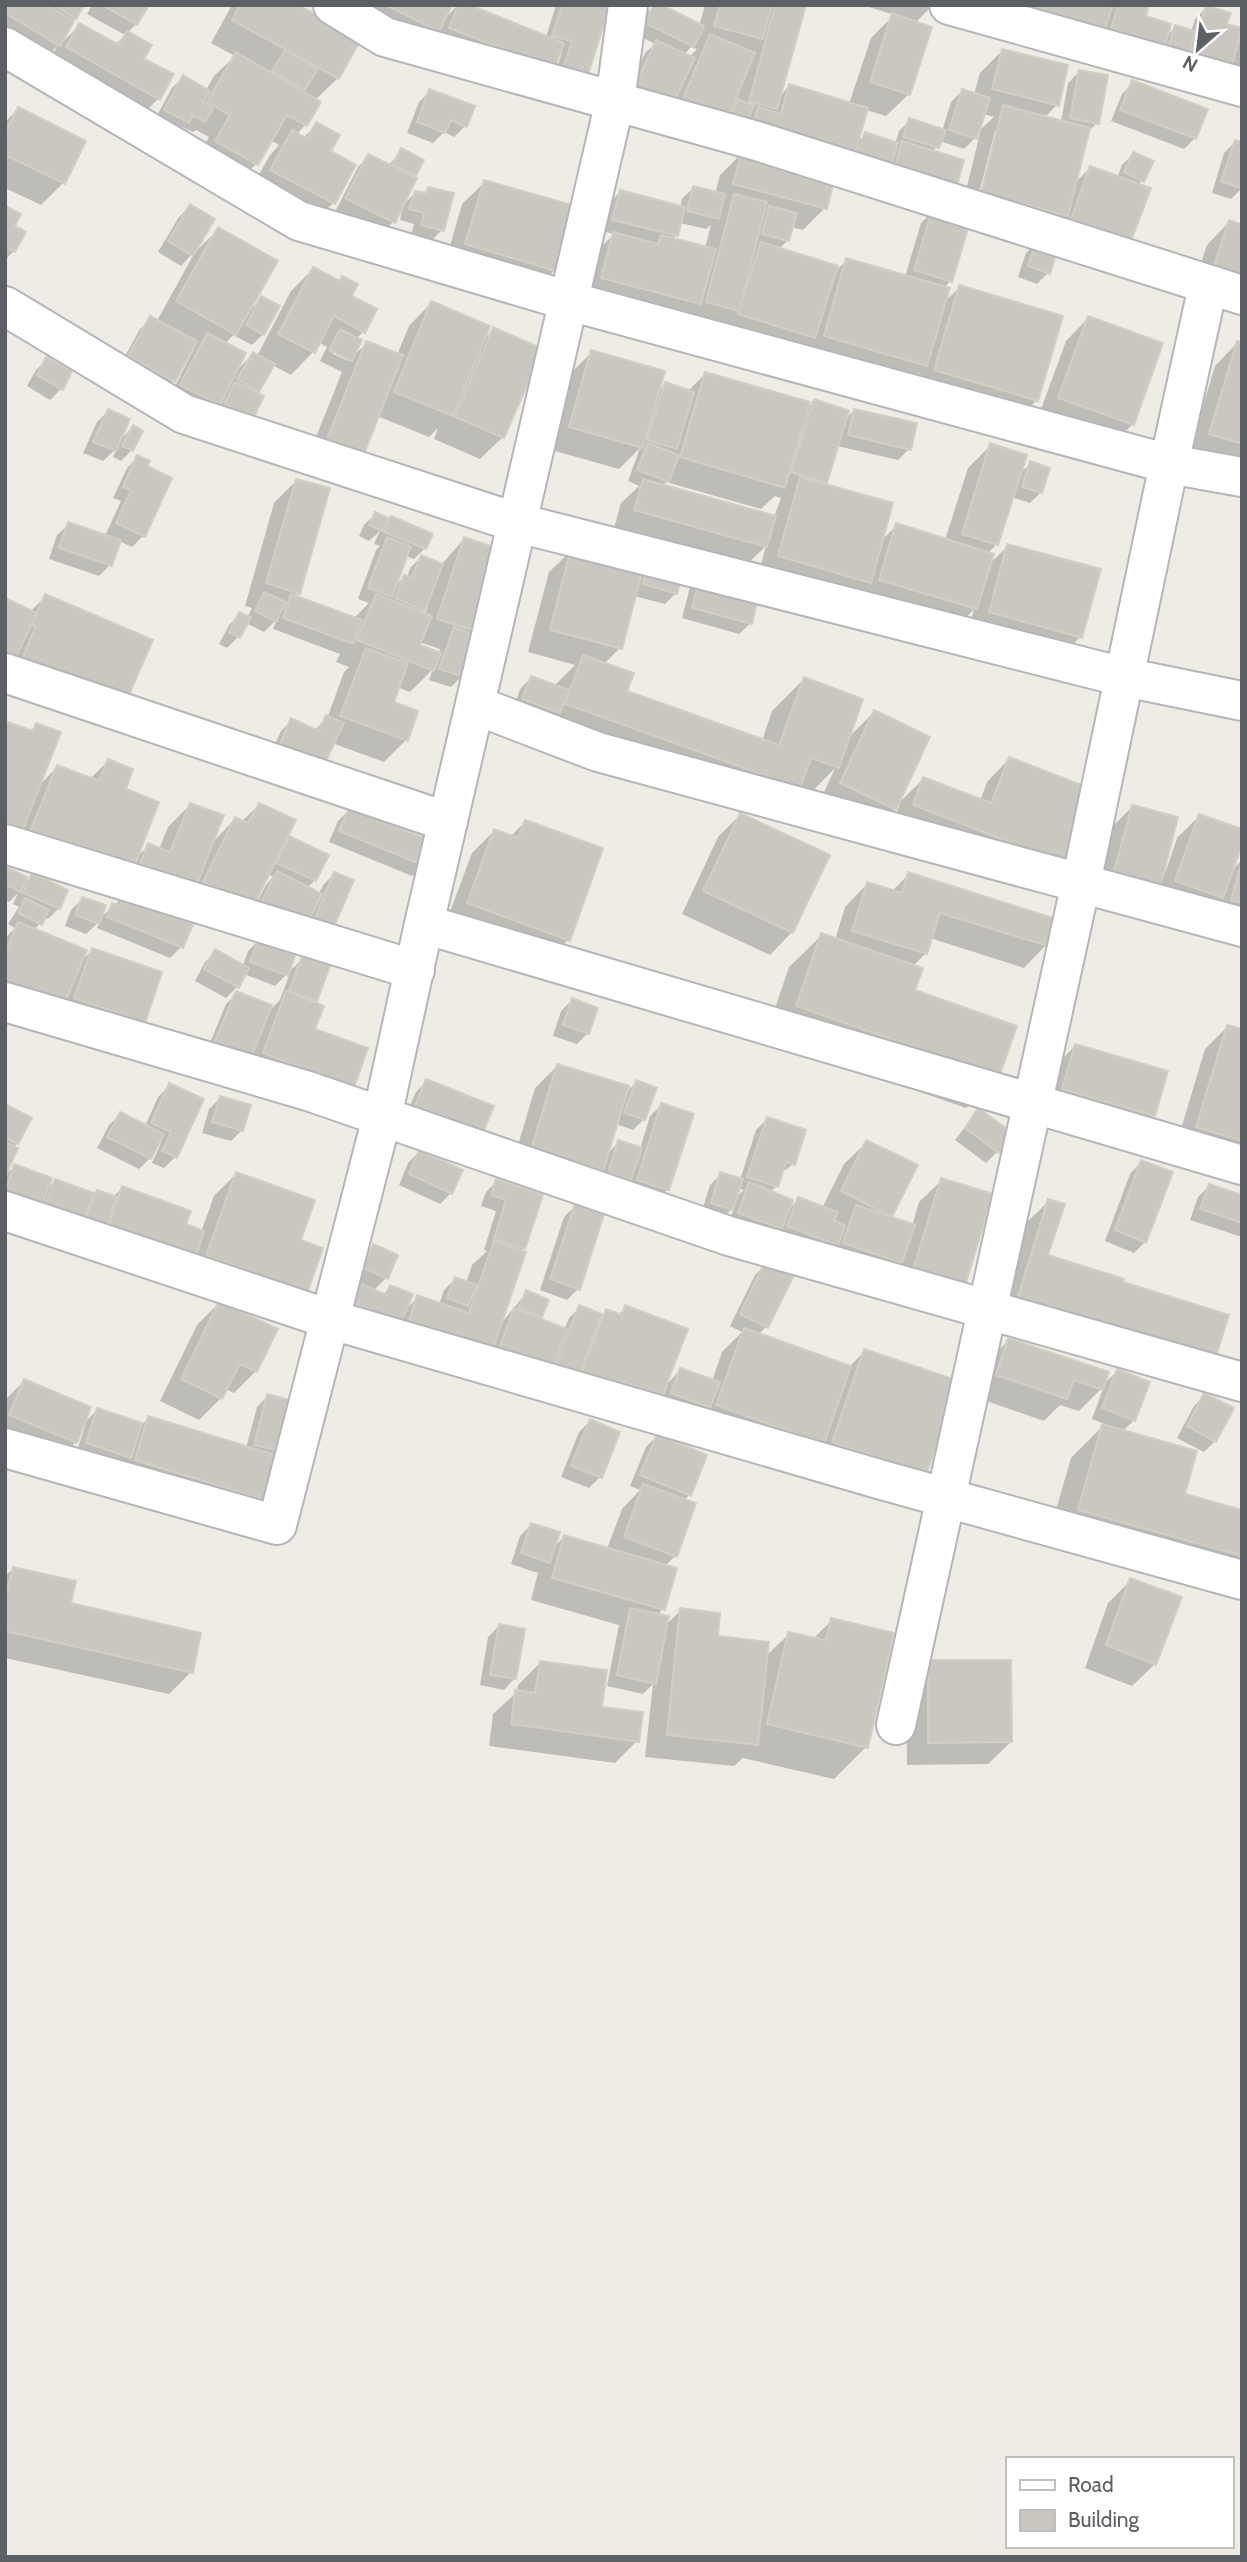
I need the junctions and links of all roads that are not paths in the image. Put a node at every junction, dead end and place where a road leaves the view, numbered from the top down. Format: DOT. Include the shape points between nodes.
graph roads {
  1 [pos="333,5"];
  2 [pos="628,5"];
  3 [pos="949,5"];
  4 [pos="5,47"];
  5 [pos="1242,87"];
  6 [pos="615,101"];
  7 [pos="1225,291"];
  8 [pos="569,302"];
  9 [pos="5,306"];
  10 [pos="1169,464"];
  11 [pos="1242,477"];
  12 [pos="518,523"];
  13 [pos="5,673"];
  14 [pos="1124,677"];
  15 [pos="1242,701"];
  16 [pos="475,705"];
  17 [pos="448,822"];
  18 [pos="5,844"];
  19 [pos="1081,883"];
  20 [pos="424,923"];
  21 [pos="1242,927"];
  22 [pos="415,970"];
  23 [pos="5,1002"];
  24 [pos="1033,1102"];
  25 [pos="382,1117"];
  26 [pos="1242,1165"];
  27 [pos="5,1211"];
  28 [pos="988,1310"];
  29 [pos="328,1319"];
  30 [pos="1242,1382"];
  31 [pos="5,1448"];
  32 [pos="946,1498"];
  33 [pos="1242,1580"];
  34 [pos="897,1725"];
  1 -- 6 [label="street" via="386,37"];
  2 -- 6 [label="street"];
  3 -- 5 [label="street"];
  4 -- 8 [label="street" via="299,221"];
  6 -- 7 [label="street" via="757,141"];
  6 -- 8 [label="street"];
  7 -- 10 [label="street"];
  8 -- 10 [label="street"];
  8 -- 12 [label="street"];
  9 -- 12 [label="street" via="184,414"];
  10 -- 11 [label="street"];
  10 -- 14 [label="street"];
  12 -- 14 [label="street"];
  12 -- 16 [label="street"];
  13 -- 17 [label="street"];
  14 -- 15 [label="street"];
  14 -- 19 [label="street"];
  16 -- 17 [label="street"];
  16 -- 19 [label="street" via="598,752"];
  17 -- 20 [label="street"];
  18 -- 22 [label="street"];
  19 -- 21 [label="street"];
  19 -- 24 [label="street"];
  20 -- 22 [label="street"];
  20 -- 24 [label="street"];
  22 -- 25 [label="street"];
  23 -- 25 [label="street"];
  24 -- 26 [label="street"];
  24 -- 28 [label="street"];
  25 -- 28 [label="street" via="729,1236"];
  25 -- 29 [label="street"];
  27 -- 29 [label="street"];
  28 -- 30 [label="street"];
  28 -- 32 [label="street"];
  29 -- 31 [label="street" via="277,1525"];
  29 -- 32 [label="street"];
  32 -- 33 [label="street"];
  32 -- 34 [label="street"];
}
